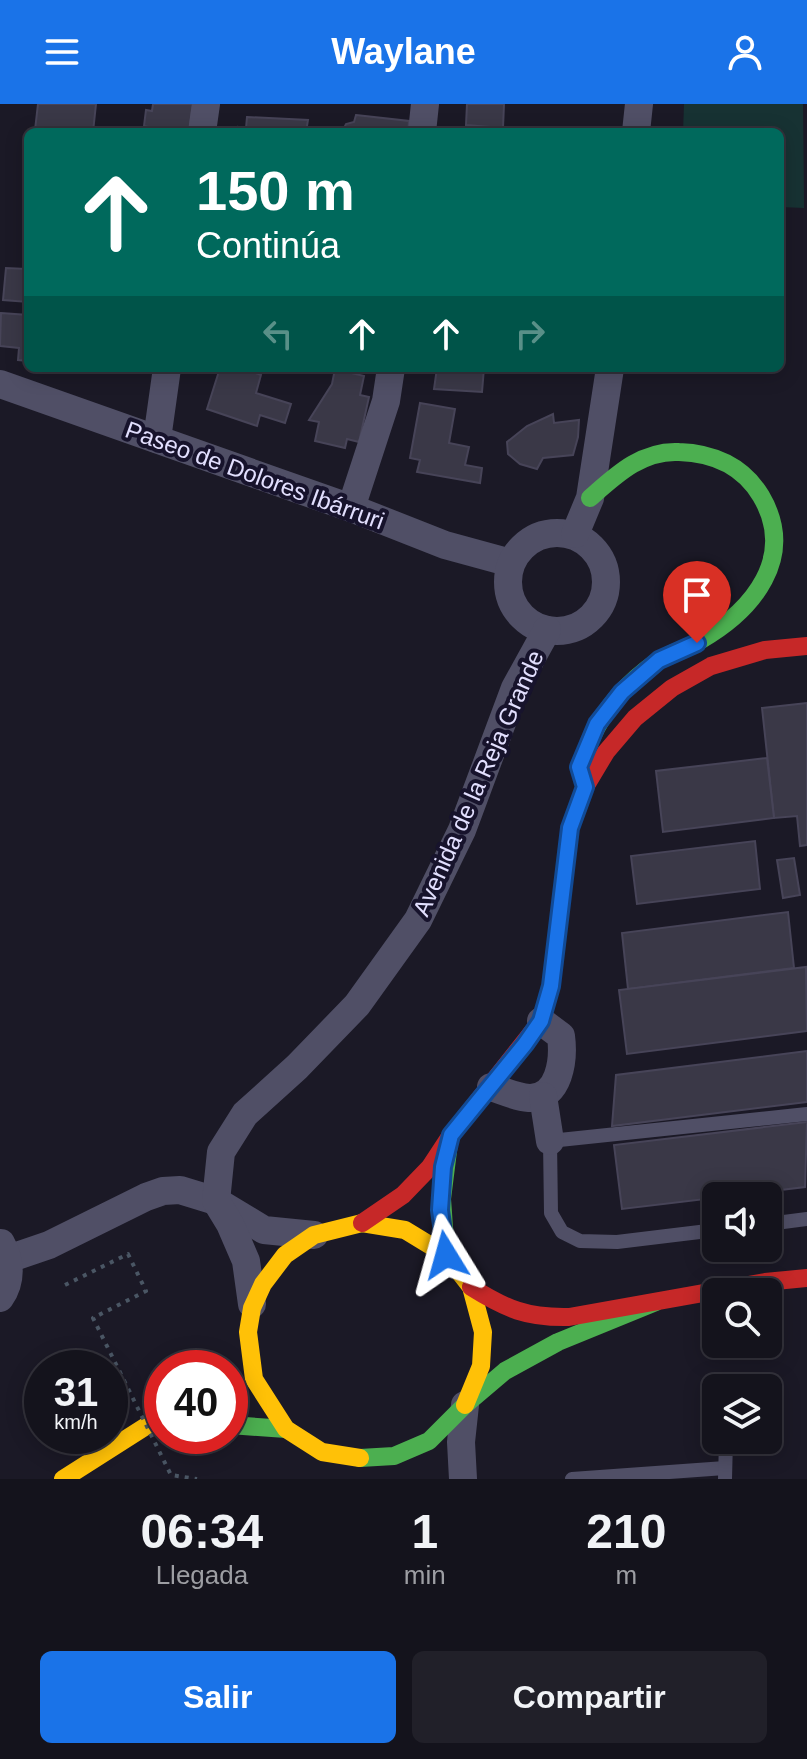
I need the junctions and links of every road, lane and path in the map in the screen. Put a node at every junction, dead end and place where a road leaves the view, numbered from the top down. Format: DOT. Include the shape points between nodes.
graph roads {
  1 [pos="206,104"];
  2 [pos="425,104"];
  3 [pos="639,104"];
  4 [pos="203,128"];
  5 [pos="422,128"];
  6 [pos="636,128"];
  7 [pos="166,372"];
  8 [pos="390,372"];
  9 [pos="609,372"];
  10 [pos="0,384"];
  11 [pos="157,439"];
  12 [pos="590,498"];
  13 [pos="351,508"];
  14 [pos="575,534"];
  15 [pos="511,563"];
  16 [pos="547,630"];
  17 [pos="807,646"];
  18 [pos="585,787"];
  19 [pos="541,1021"];
  20 [pos="491,1087"];
  21 [pos="543,1096"];
  22 [pos="807,1114"];
  23 [pos="451,1135"];
  24 [pos="550,1141"];
  25 [pos="216,1201"];
  26 [pos="807,1219"];
  27 [pos="782,1222"];
  28 [pos="362,1223"];
  29 [pos="702,1232"];
  30 [pos="314,1235"];
  31 [pos="4,1250"];
  32 [pos="446,1255"];
  33 [pos="807,1278"];
  34 [pos="65,1285"];
  35 [pos="471,1287"];
  36 [pos="0,1298"];
  37 [pos="656,1302"];
  38 [pos="250,1320"];
  39 [pos="232,1350"];
  40 [pos="465,1405"];
  41 [pos="248,1426"];
  42 [pos="144,1427"];
  43 [pos="286,1429"];
  44 [pos="144,1445"];
  45 [pos="322,1452"];
  46 [pos="726,1454"];
  47 [pos="725,1474"];
  48 [pos="68,1476"];
  49 [pos="197,1479"];
  50 [pos="399,1479"];
  51 [pos="463,1479"];
  52 [pos="572,1479"];
  1 -- 4 [label="street"];
  2 -- 5 [label="street"];
  3 -- 6 [label="street"];
  7 -- 11 [label="street"];
  8 -- 13 [label="street"];
  9 -- 12 [label="street"];
  10 -- 11 [label="street, Paseo de Dolores Ibárruri"];
  11 -- 13 [label="street, Paseo de Dolores Ibárruri"];
  12 -- 14 [label="street"];
  12 -- 18 [label="main road" via="628,465 648,457 696,451 723,458 743,472 761,496 771,519 773,552 766,583 749,607 697,643 659,660 622,692 597,724 579,767"];
  13 -- 15 [label="street, Paseo de Dolores Ibárruri" via="445,545"];
  14 -- 15 [label="street" via="535,538"];
  14 -- 16 [label="street" via="604,566 604,597 589,620 564,631"];
  15 -- 16 [label="street" via="508,589 514,605"];
  16 -- 25 [label="street, Avenida de la Reja Grande" via="515,688 462,830 418,920 357,1005 245,1114 221,1152"];
  17 -- 18 [label="main road" via="765,650 711,666 672,688 635,718"];
  18 -- 19 [label="main road" via="570,828 551,986"];
  19 -- 20 [label="main road"];
  19 -- 21 [label="street" via="561,1036 564,1055 561,1071"];
  20 -- 21 [label="street" via="531,1098"];
  20 -- 23 [label="main road"];
  21 -- 24 [label="street"];
  22 -- 24 [label="lane"];
  23 -- 28 [label="main road" via="403,1195"];
  23 -- 32 [label="main road" via="440,1210"];
  24 -- 29 [label="lane" via="551,1213 562,1232 580,1241 617,1242"];
  25 -- 30 [label="street" via="264,1230"];
  25 -- 31 [label="street" via="180,1190 163,1191 49,1245"];
  25 -- 38 [label="street" via="246,1261"];
  26 -- 27 [label="lane"];
  28 -- 30 [label="main road"];
  28 -- 32 [label="main road" via="405,1230"];
  30 -- 38 [label="main road" via="285,1255 263,1284"];
  31 -- 36 [label="street" via="10,1276"];
  32 -- 35 [label="main road"];
  33 -- 37 [label="main road"];
  34 -- 49 [label="path, bridge" via="128,1254 146,1291 93,1318 171,1475"];
  35 -- 37 [label="main road" via="509,1311 542,1318"];
  35 -- 40 [label="main road" via="483,1332 481,1366"];
  37 -- 40 [label="main road" via="558,1342 505,1371"];
  38 -- 39 [label="main road"];
  38 -- 43 [label="main road" via="254,1379"];
  40 -- 45 [label="main road" via="429,1441 394,1456 352,1459"];
  40 -- 51 [label="street"];
  41 -- 43 [label="main road"];
  42 -- 48 [label="main road"];
  43 -- 45 [label="main road"];
  44 -- 48 [label="main road"];
  45 -- 50 [label="street"];
  46 -- 47 [label="lane"];
  47 -- 52 [label="lane"];
}
